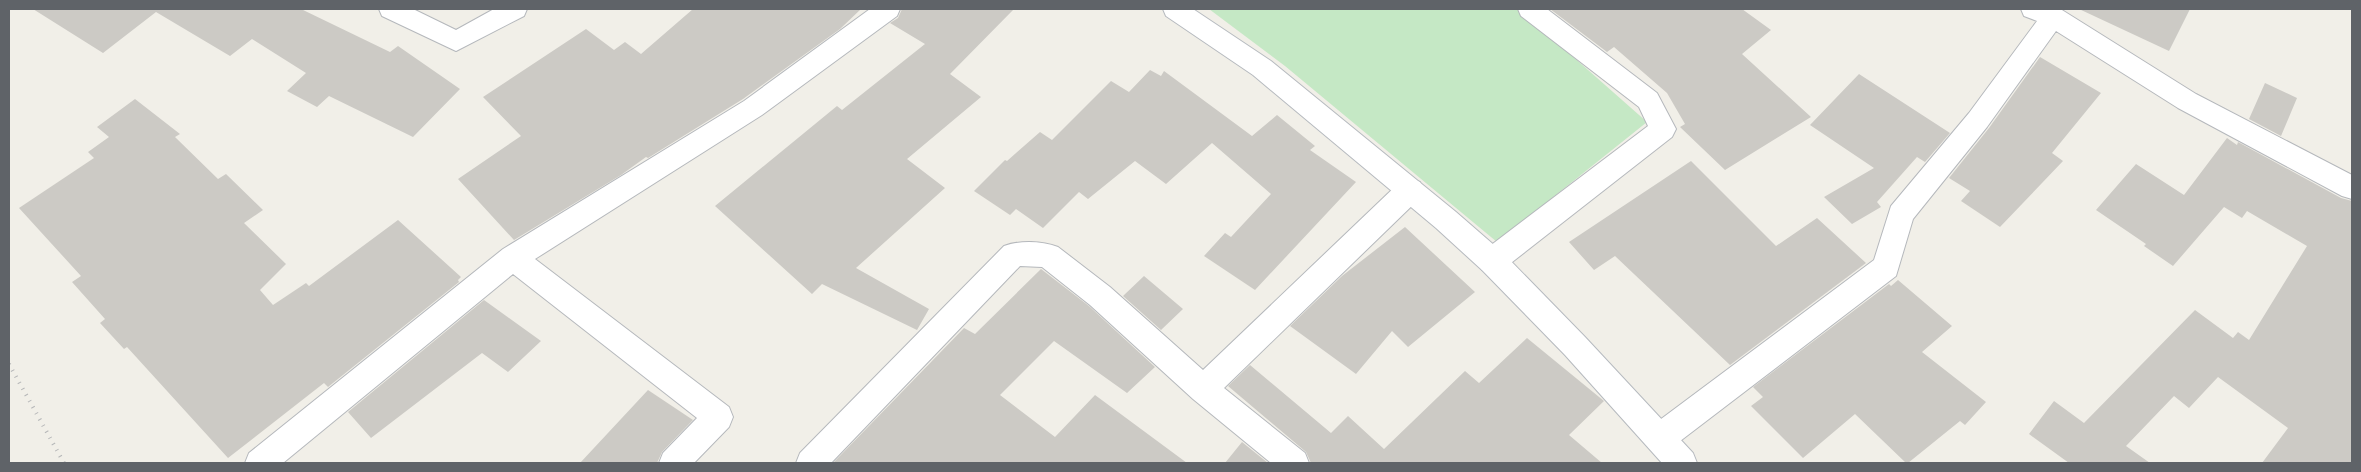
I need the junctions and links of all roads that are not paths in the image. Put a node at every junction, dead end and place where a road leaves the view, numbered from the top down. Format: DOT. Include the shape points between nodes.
graph roads {
  1 [pos="390,9"];
  2 [pos="515,9"];
  3 [pos="888,9"];
  4 [pos="1176,9"];
  5 [pos="1530,9"];
  6 [pos="2043,13"];
  7 [pos="2352,188"];
  8 [pos="1410,190"];
  9 [pos="513,258"];
  10 [pos="1492,261"];
  11 [pos="1203,390"];
  12 [pos="1660,438"];
  13 [pos="260,463"];
  14 [pos="674,463"];
  15 [pos="811,463"];
  16 [pos="1294,463"];
  17 [pos="1682,463"];
  1 -- 2 [label="street" via="456,41"];
  3 -- 9 [label="street" via="753,108"];
  4 -- 8 [label="street" via="1262,68"];
  5 -- 10 [label="street" via="1648,100 1663,129"];
  6 -- 7 [label="street" via="2187,101"];
  6 -- 12 [label="street" via="1978,120 1901,214 1886,267"];
  8 -- 10 [label="street"];
  8 -- 11 [label="street"];
  9 -- 13 [label="street"];
  9 -- 14 [label="street" via="718,417"];
  10 -- 12 [label="street"];
  11 -- 15 [label="street" via="1100,296 1048,255 1014,254"];
  11 -- 16 [label="street"];
  12 -- 17 [label="street"];
}
